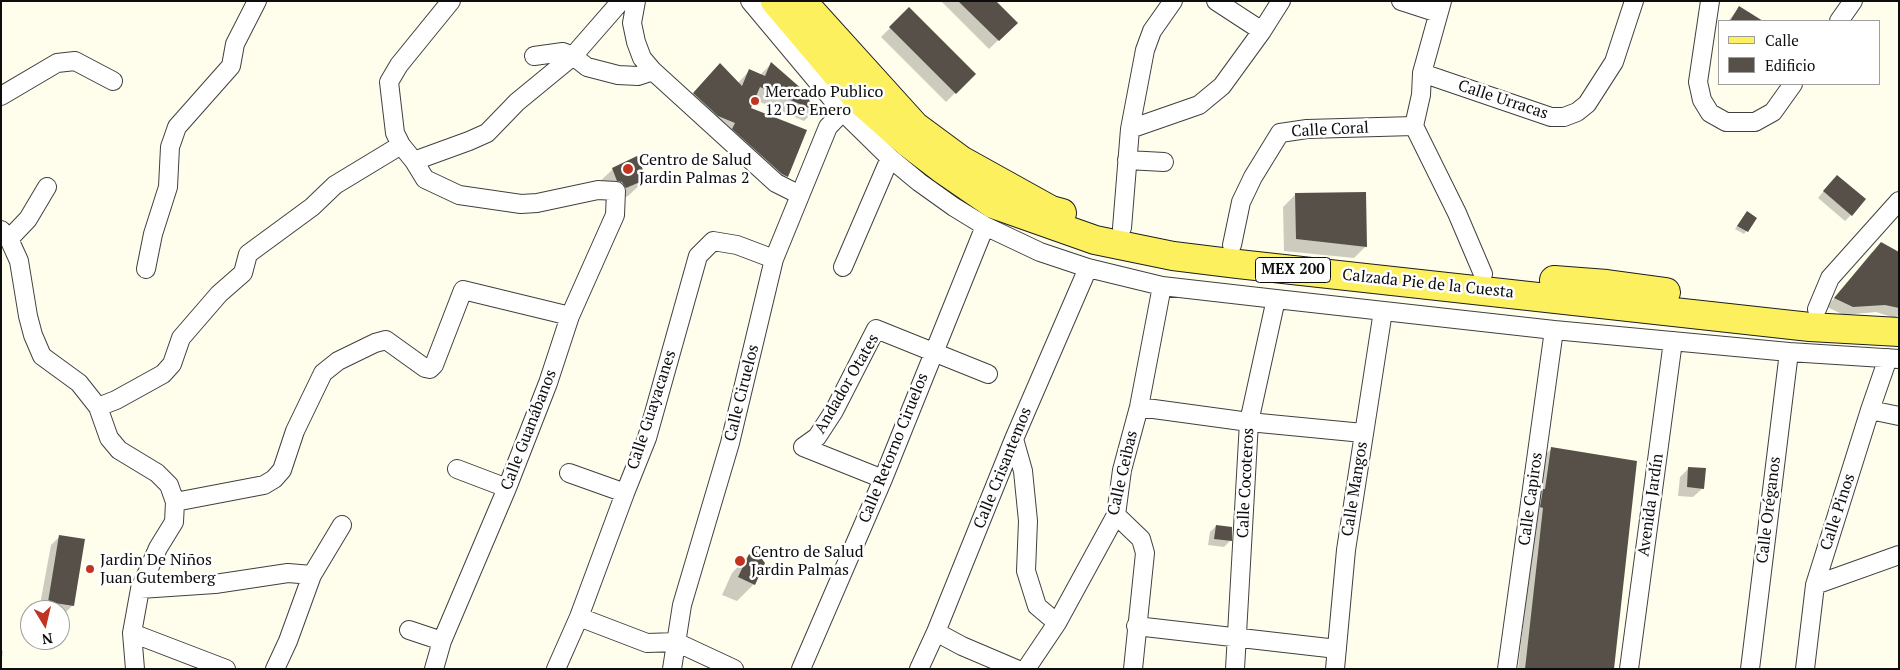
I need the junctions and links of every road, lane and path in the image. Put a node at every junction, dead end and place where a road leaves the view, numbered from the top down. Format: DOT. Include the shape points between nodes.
graph roads {
  1 [pos="256,1"];
  2 [pos="621,1"];
  3 [pos="636,1"];
  4 [pos="750,1"];
  5 [pos="775,1"];
  6 [pos="802,1"];
  7 [pos="1173,1"];
  8 [pos="1216,1"];
  9 [pos="1281,1"];
  10 [pos="1401,1"];
  11 [pos="1634,1"];
  12 [pos="1710,1"];
  13 [pos="1853,1"];
  14 [pos="450,2"];
  15 [pos="1440,7"];
  16 [pos="1839,20"];
  17 [pos="1262,31"];
  18 [pos="534,56"];
  19 [pos="573,56"];
  20 [pos="653,71"];
  21 [pos="1422,73"];
  22 [pos="113,81"];
  23 [pos="1792,85"];
  24 [pos="1,96"];
  25 [pos="849,105"];
  26 [pos="1414,126"];
  27 [pos="1130,129"];
  28 [pos="401,145"];
  29 [pos="890,158"];
  30 [pos="1128,160"];
  31 [pos="414,161"];
  32 [pos="1164,162"];
  33 [pos="47,187"];
  34 [pos="800,195"];
  35 [pos="1899,201"];
  36 [pos="985,226"];
  37 [pos="1122,228"];
  38 [pos="5,234"];
  39 [pos="1232,245"];
  40 [pos="774,259"];
  41 [pos="843,266"];
  42 [pos="1088,268"];
  43 [pos="146,269"];
  44 [pos="1483,274"];
  45 [pos="1162,286"];
  46 [pos="1276,299"];
  47 [pos="1818,309"];
  48 [pos="1383,311"];
  49 [pos="1899,312"];
  50 [pos="570,316"];
  51 [pos="1554,330"];
  52 [pos="1899,332"];
  53 [pos="1673,341"];
  54 [pos="934,350"];
  55 [pos="1789,352"];
  56 [pos="1893,359"];
  57 [pos="988,374"];
  58 [pos="98,407"];
  59 [pos="1139,407"];
  60 [pos="1870,410"];
  61 [pos="1899,416"];
  62 [pos="1249,422"];
  63 [pos="1363,434"];
  64 [pos="1014,439"];
  65 [pos="457,469"];
  66 [pos="570,473"];
  67 [pos="883,479"];
  68 [pos="507,488"];
  69 [pos="625,493"];
  70 [pos="175,502"];
  71 [pos="1116,515"];
  72 [pos="342,525"];
  73 [pos="1899,555"];
  74 [pos="312,575"];
  75 [pos="1814,585"];
  76 [pos="140,589"];
  77 [pos="580,617"];
  78 [pos="1057,623"];
  79 [pos="1136,626"];
  80 [pos="409,630"];
  81 [pos="936,632"];
  82 [pos="132,633"];
  83 [pos="1237,639"];
  84 [pos="442,641"];
  85 [pos="676,642"];
  86 [pos="1337,650"];
  87 [pos="135,669"];
  88 [pos="226,669"];
  89 [pos="275,669"];
  90 [pos="434,669"];
  91 [pos="556,669"];
  92 [pos="672,669"];
  93 [pos="734,669"];
  94 [pos="801,669"];
  95 [pos="919,669"];
  96 [pos="1016,669"];
  97 [pos="1026,669"];
  98 [pos="1132,669"];
  99 [pos="1234,669"];
  100 [pos="1335,669"];
  101 [pos="1507,669"];
  102 [pos="1629,669"];
  103 [pos="1750,669"];
  104 [pos="1805,669"];
  1 -- 43 [label="street" via="235,44 231,66 177,126 170,147 168,187"];
  2 -- 19 [label="street"];
  3 -- 20 [label="street" via="632,23 636,42 642,58"];
  4 -- 25 [label="street"];
  5 -- 25 [label="main road, Calzada Pie de la Cuesta / MEX 200"];
  6 -- 37 [label="main road, Calzada Pie de la Cuesta / MEX 200" via="914,126 961,160 1052,210"];
  7 -- 27 [label="street" via="1152,31 1145,50"];
  8 -- 17 [label="street"];
  9 -- 17 [label="street"];
  10 -- 15 [label="street"];
  11 -- 21 [label="street, Calle Urracas" via="1614,62 1587,104 1564,117 1551,117"];
  12 -- 23 [label="street" via="1698,82 1702,100 1710,113 1726,122 1754,122 1773,112"];
  13 -- 16 [label="street"];
  14 -- 28 [label="street" via="388,82 395,133"];
  15 -- 21 [label="street"];
  17 -- 27 [label="street" via="1222,86 1199,105"];
  18 -- 19 [label="street" via="563,52"];
  19 -- 20 [label="street" via="587,67 618,75 638,76"];
  19 -- 31 [label="street" via="486,132"];
  20 -- 34 [label="street" via="776,183"];
  21 -- 26 [label="street"];
  22 -- 24 [label="street" via="74,61 57,63"];
  25 -- 29 [label="street"];
  25 -- 34 [label="street, Calle Ciruelos" via="828,127"];
  25 -- 52 [label="main road, Calzada Pie de la Cuesta / MEX 200" via="993,204 1095,240 1172,256 1228,263 1800,326"];
  26 -- 39 [label="street, Calle Coral" via="1307,129 1280,133 1241,202"];
  26 -- 44 [label="street"];
  27 -- 30 [label="street"];
  28 -- 31 [label="street"];
  28 -- 58 [label="street" via="335,185 312,207 248,254 243,273 219,294 181,338 172,364 163,374"];
  29 -- 36 [label="street" via="919,182"];
  29 -- 41 [label="street"];
  30 -- 32 [label="street"];
  30 -- 37 [label="street"];
  31 -- 50 [label="street, Calle Guanábanos" via="425,179 459,195 537,204 598,190 616,191 615,215"];
  33 -- 38 [label="street" via="28,219"];
  34 -- 40 [label="street, Calle Ciruelos"];
  35 -- 47 [label="street" via="1830,278"];
  36 -- 42 [label="street" via="1040,252"];
  36 -- 54 [label="street, Calle Retorno Ciruelos"];
  37 -- 39 [label="main road, Calzada Pie de la Cuesta / MEX 200"];
  38 -- 58 [label="street" via="19,261 28,316 42,356 79,382"];
  39 -- 44 [label="main road, Calzada Pie de la Cuesta / MEX 200"];
  40 -- 69 [label="street, Calle Guayacanes" via="737,245 713,241 698,256 647,438"];
  40 -- 85 [label="street, Calle Ciruelos" via="730,443 682,605"];
  42 -- 45 [label="street"];
  42 -- 64 [label="street, Calle Crisantemos"];
  44 -- 47 [label="main road, Calzada Pie de la Cuesta / MEX 200" via="1607,284"];
  45 -- 46 [label="street"];
  45 -- 59 [label="street, Calle Ceibas"];
  46 -- 48 [label="street"];
  46 -- 62 [label="street, Calle Cocoteros"];
  47 -- 49 [label="main road, Calzada Pie de la Cuesta / MEX 200"];
  48 -- 51 [label="street"];
  48 -- 63 [label="street, Calle Mangos"];
  50 -- 68 [label="street, Calle Guanábanos"];
  50 -- 70 [label="street" via="463,290 434,366 430,369 386,340 338,361 323,373 282,470 274,479 264,484"];
  51 -- 53 [label="street"];
  51 -- 101 [label="street, Calle Capiros"];
  53 -- 55 [label="street"];
  53 -- 102 [label="street, Avenida Jardín"];
  54 -- 57 [label="street"];
  54 -- 67 [label="street, Calle Retorno Ciruelos"];
  54 -- 67 [label="street, Andador Otates" via="876,329 834,411 817,437 803,446"];
  55 -- 56 [label="street"];
  55 -- 103 [label="street, Calle Oréganos"];
  56 -- 60 [label="street, Calle Pinos"];
  58 -- 70 [label="street" via="109,438 119,450 157,473 168,485"];
  59 -- 62 [label="street"];
  59 -- 71 [label="street, Calle Ceibas" via="1122,470"];
  60 -- 61 [label="street"];
  60 -- 75 [label="street, Calle Pinos"];
  62 -- 63 [label="street"];
  62 -- 83 [label="street, Calle Cocoteros"];
  63 -- 86 [label="street, Calle Mangos" via="1346,550"];
  64 -- 78 [label="street" via="1023,471 1028,521 1026,571 1037,606"];
  64 -- 81 [label="street, Calle Crisantemos"];
  65 -- 68 [label="street"];
  66 -- 69 [label="street"];
  67 -- 94 [label="street, Calle Retorno Ciruelos"];
  68 -- 84 [label="street, Calle Guanábanos"];
  69 -- 77 [label="street, Calle Guayacanes"];
  70 -- 76 [label="street" via="174,522 158,548"];
  71 -- 78 [label="street, Calle Ceibas"];
  71 -- 79 [label="street" via="1141,538 1145,553"];
  72 -- 74 [label="street"];
  73 -- 75 [label="street"];
  74 -- 76 [label="street" via="288,573 215,584"];
  74 -- 89 [label="street"];
  75 -- 104 [label="street, Calle Pinos"];
  76 -- 82 [label="street"];
  77 -- 85 [label="street" via="647,643"];
  77 -- 91 [label="street, Calle Guayacanes"];
  78 -- 97 [label="street, Calle Ceibas"];
  79 -- 83 [label="street"];
  79 -- 98 [label="street"];
  80 -- 84 [label="street"];
  81 -- 95 [label="street, Calle Crisantemos"];
  81 -- 96 [label="street"];
  82 -- 87 [label="street"];
  82 -- 88 [label="street"];
  83 -- 86 [label="street"];
  83 -- 99 [label="street, Calle Cocoteros"];
  84 -- 90 [label="street, Calle Guanábanos"];
  85 -- 92 [label="street, Calle Ciruelos"];
  85 -- 93 [label="street"];
  86 -- 100 [label="street, Calle Mangos"];
}
